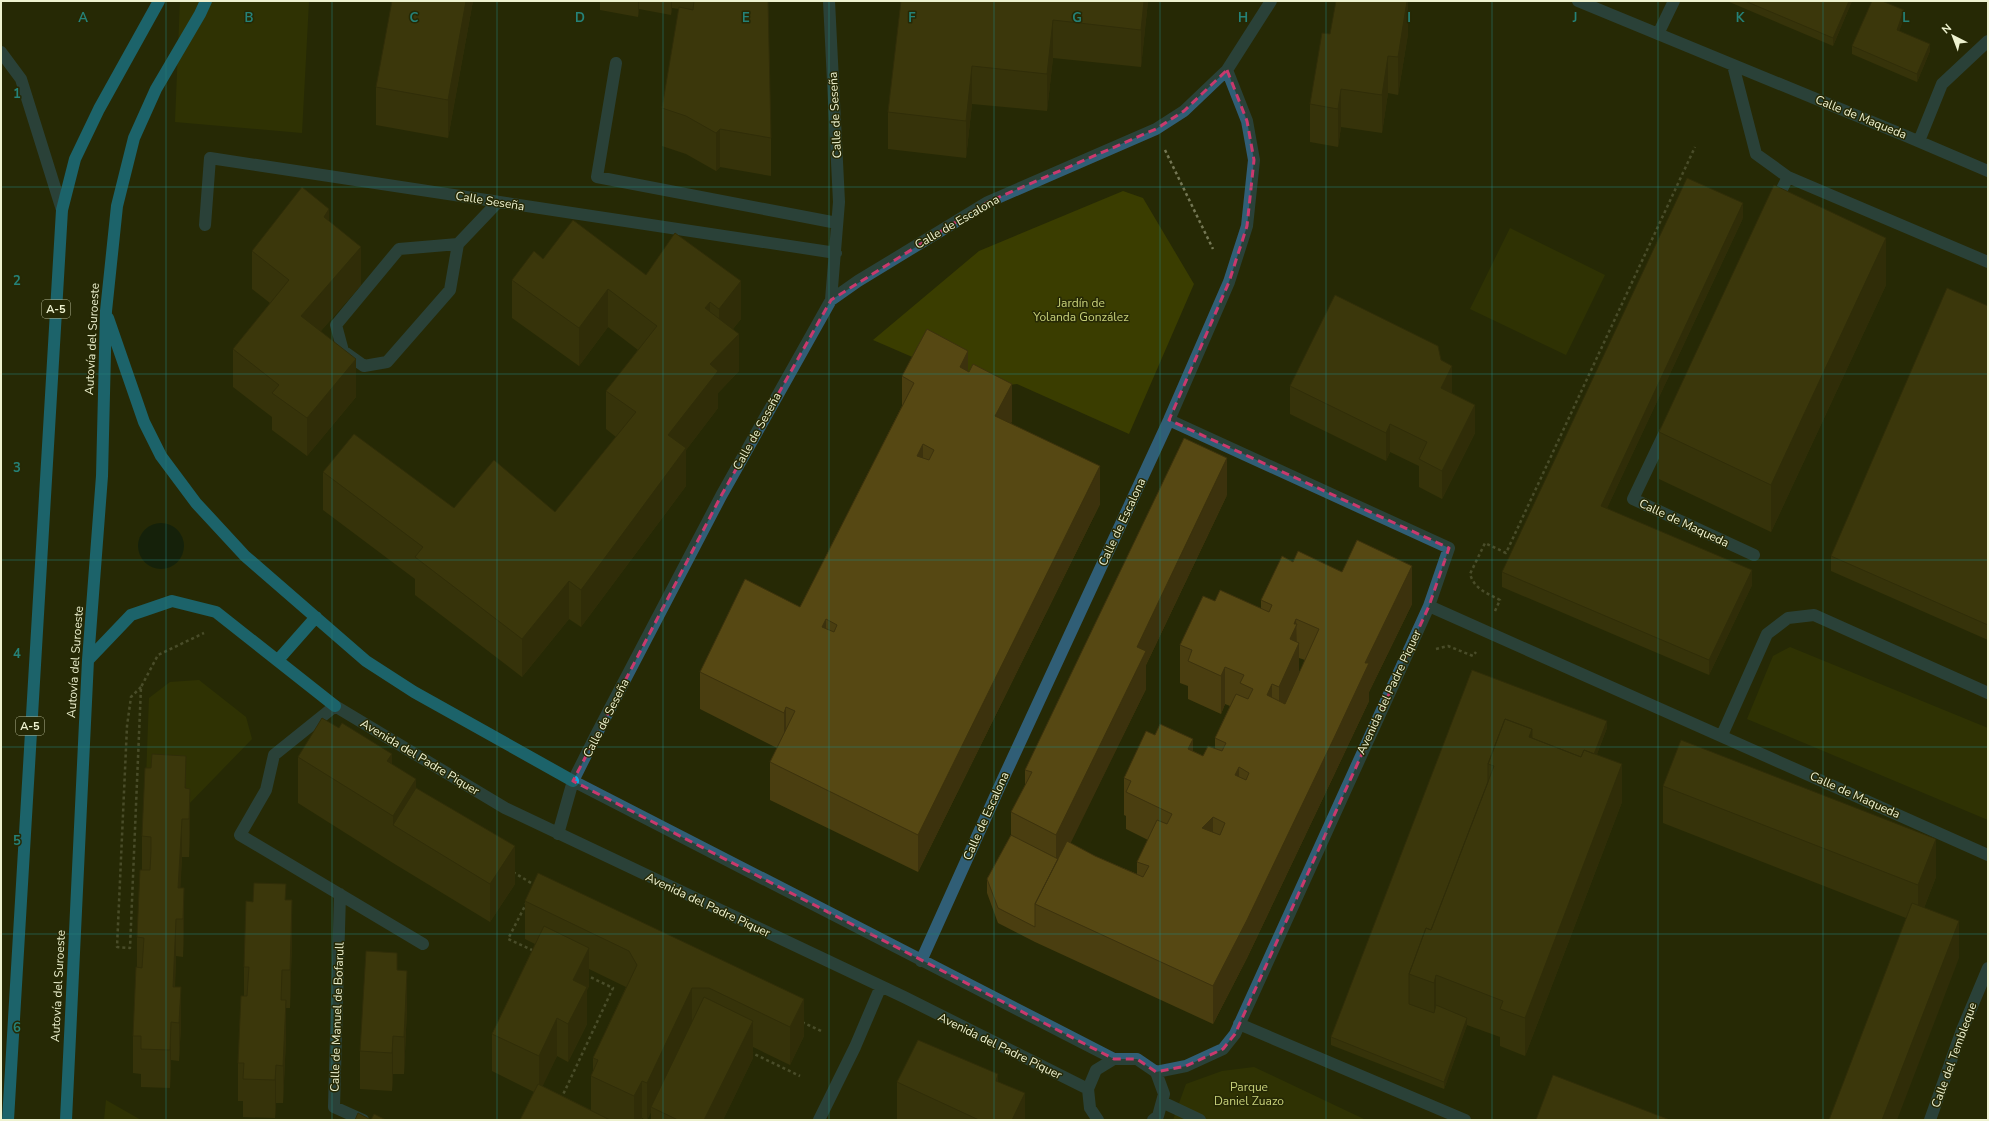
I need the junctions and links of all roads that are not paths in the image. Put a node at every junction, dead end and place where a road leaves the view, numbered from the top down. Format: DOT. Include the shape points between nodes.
graph roads {
  1 [pos="158,1"];
  2 [pos="206,1"];
  3 [pos="829,1"];
  4 [pos="1271,1"];
  5 [pos="1578,1"];
  6 [pos="1674,1"];
  7 [pos="1658,34"];
  8 [pos="1988,41"];
  9 [pos="1,52"];
  10 [pos="616,63"];
  11 [pos="1733,65"];
  12 [pos="1226,70"];
  13 [pos="1919,141"];
  14 [pos="1988,172"];
  15 [pos="1788,177"];
  16 [pos="498,202"];
  17 [pos="62,210"];
  18 [pos="1770,213"];
  19 [pos="837,223"];
  20 [pos="205,225"];
  21 [pos="458,244"];
  22 [pos="836,254"];
  23 [pos="1988,262"];
  24 [pos="831,300"];
  25 [pos="106,311"];
  26 [pos="1168,420"];
  27 [pos="1671,420"];
  28 [pos="1754,555"];
  29 [pos="1429,606"];
  30 [pos="316,617"];
  31 [pos="88,660"];
  32 [pos="278,660"];
  33 [pos="1988,693"];
  34 [pos="335,706"];
  35 [pos="1722,735"];
  36 [pos="573,782"];
  37 [pos="558,834"];
  38 [pos="1988,855"];
  39 [pos="340,894"];
  40 [pos="423,944"];
  41 [pos="922,961"];
  42 [pos="1988,968"];
  43 [pos="881,986"];
  44 [pos="1239,1024"];
  45 [pos="1114,1059"];
  46 [pos="1156,1072"];
  47 [pos="1088,1089"];
  48 [pos="1162,1102"];
  49 [pos="8,1120"];
  50 [pos="66,1120"];
  51 [pos="364,1120"];
  52 [pos="819,1120"];
  53 [pos="1098,1120"];
  54 [pos="1153,1120"];
  55 [pos="1200,1120"];
  56 [pos="1465,1120"];
  57 [pos="1930,1120"];
  1 -- 17 [label="highway" via="99,109 75,159"];
  2 -- 25 [label="highway, Autovía del Suroeste" via="156,89 134,138 117,206"];
  3 -- 19 [label="street, Calle de Seseña" via="839,202"];
  4 -- 12 [label="street, Calle de Escalona"];
  5 -- 7 [label="street, Calle de Maqueda"];
  6 -- 7 [label="street"];
  7 -- 11 [label="street, Calle de Maqueda"];
  8 -- 13 [label="street" via="1942,84"];
  9 -- 17 [label="street" via="21,79"];
  10 -- 19 [label="street" via="597,177"];
  11 -- 13 [label="street, Calle de Maqueda"];
  11 -- 15 [label="street" via="1756,154"];
  12 -- 24 [label="street, Calle de Escalona" via="1184,111 1156,129 988,202"];
  12 -- 26 [label="street, Calle de Escalona" via="1247,121 1254,160 1247,226 1229,282"];
  13 -- 14 [label="street, Calle de Maqueda"];
  15 -- 18 [label="street"];
  15 -- 23 [label="street"];
  16 -- 20 [label="street, Calle Seseña" via="210,158"];
  16 -- 21 [label="street"];
  16 -- 22 [label="street, Calle Seseña"];
  17 -- 49 [label="highway, A-5"];
  19 -- 22 [label="street, Calle de Seseña"];
  21 -- 21 [label="street" via="399,249 336,325 343,351 364,366 387,362 450,290"];
  22 -- 24 [label="street, Calle de Seseña"];
  24 -- 36 [label="street, Calle de Seseña" via="721,496"];
  25 -- 30 [label="highway" via="144,422 161,456 196,504 245,556"];
  25 -- 31 [label="highway, Autovía del Suroeste" via="101,489"];
  26 -- 29 [label="street, Avenida del Padre Piquer" via="1449,548"];
  26 -- 41 [label="street, Calle de Escalona" via="1003,778"];
  27 -- 28 [label="street, Calle de Maqueda" via="1633,499"];
  29 -- 35 [label="street, Calle de Maqueda"];
  29 -- 44 [label="street, Avenida del Padre Piquer"];
  30 -- 32 [label="highway"];
  30 -- 36 [label="highway" via="366,661 479,730"];
  31 -- 32 [label="highway" via="131,615 172,601 216,612"];
  31 -- 50 [label="highway, Autovía del Suroeste"];
  32 -- 34 [label="highway"];
  33 -- 35 [label="street" via="1814,615 1788,618 1767,634"];
  34 -- 37 [label="street, Avenida del Padre Piquer" via="505,808"];
  34 -- 39 [label="street" via="274,755 266,790 240,835"];
  35 -- 38 [label="street, Calle de Maqueda"];
  36 -- 37 [label="street, Calle de Seseña"];
  36 -- 41 [label="street"];
  37 -- 43 [label="street, Avenida del Padre Piquer"];
  39 -- 40 [label="street"];
  39 -- 51 [label="street, Calle de Manuel de Bofarull" via="334,1107"];
  41 -- 45 [label="street"];
  42 -- 57 [label="street, Calle del Tembleque" via="1962,1030"];
  43 -- 47 [label="street, Avenida del Padre Piquer"];
  43 -- 52 [label="street" via="855,1047"];
  44 -- 46 [label="street, Avenida del Padre Piquer" via="1235,1034 1223,1049 1186,1066"];
  44 -- 56 [label="street"];
  45 -- 46 [label="street" via="1137,1059"];
  45 -- 47 [label="street" via="1096,1070"];
  46 -- 48 [label="street" via="1164,1094"];
  47 -- 53 [label="street" via="1090,1108"];
  48 -- 54 [label="street" via="1158,1116"];
  48 -- 55 [label="street"];
}
